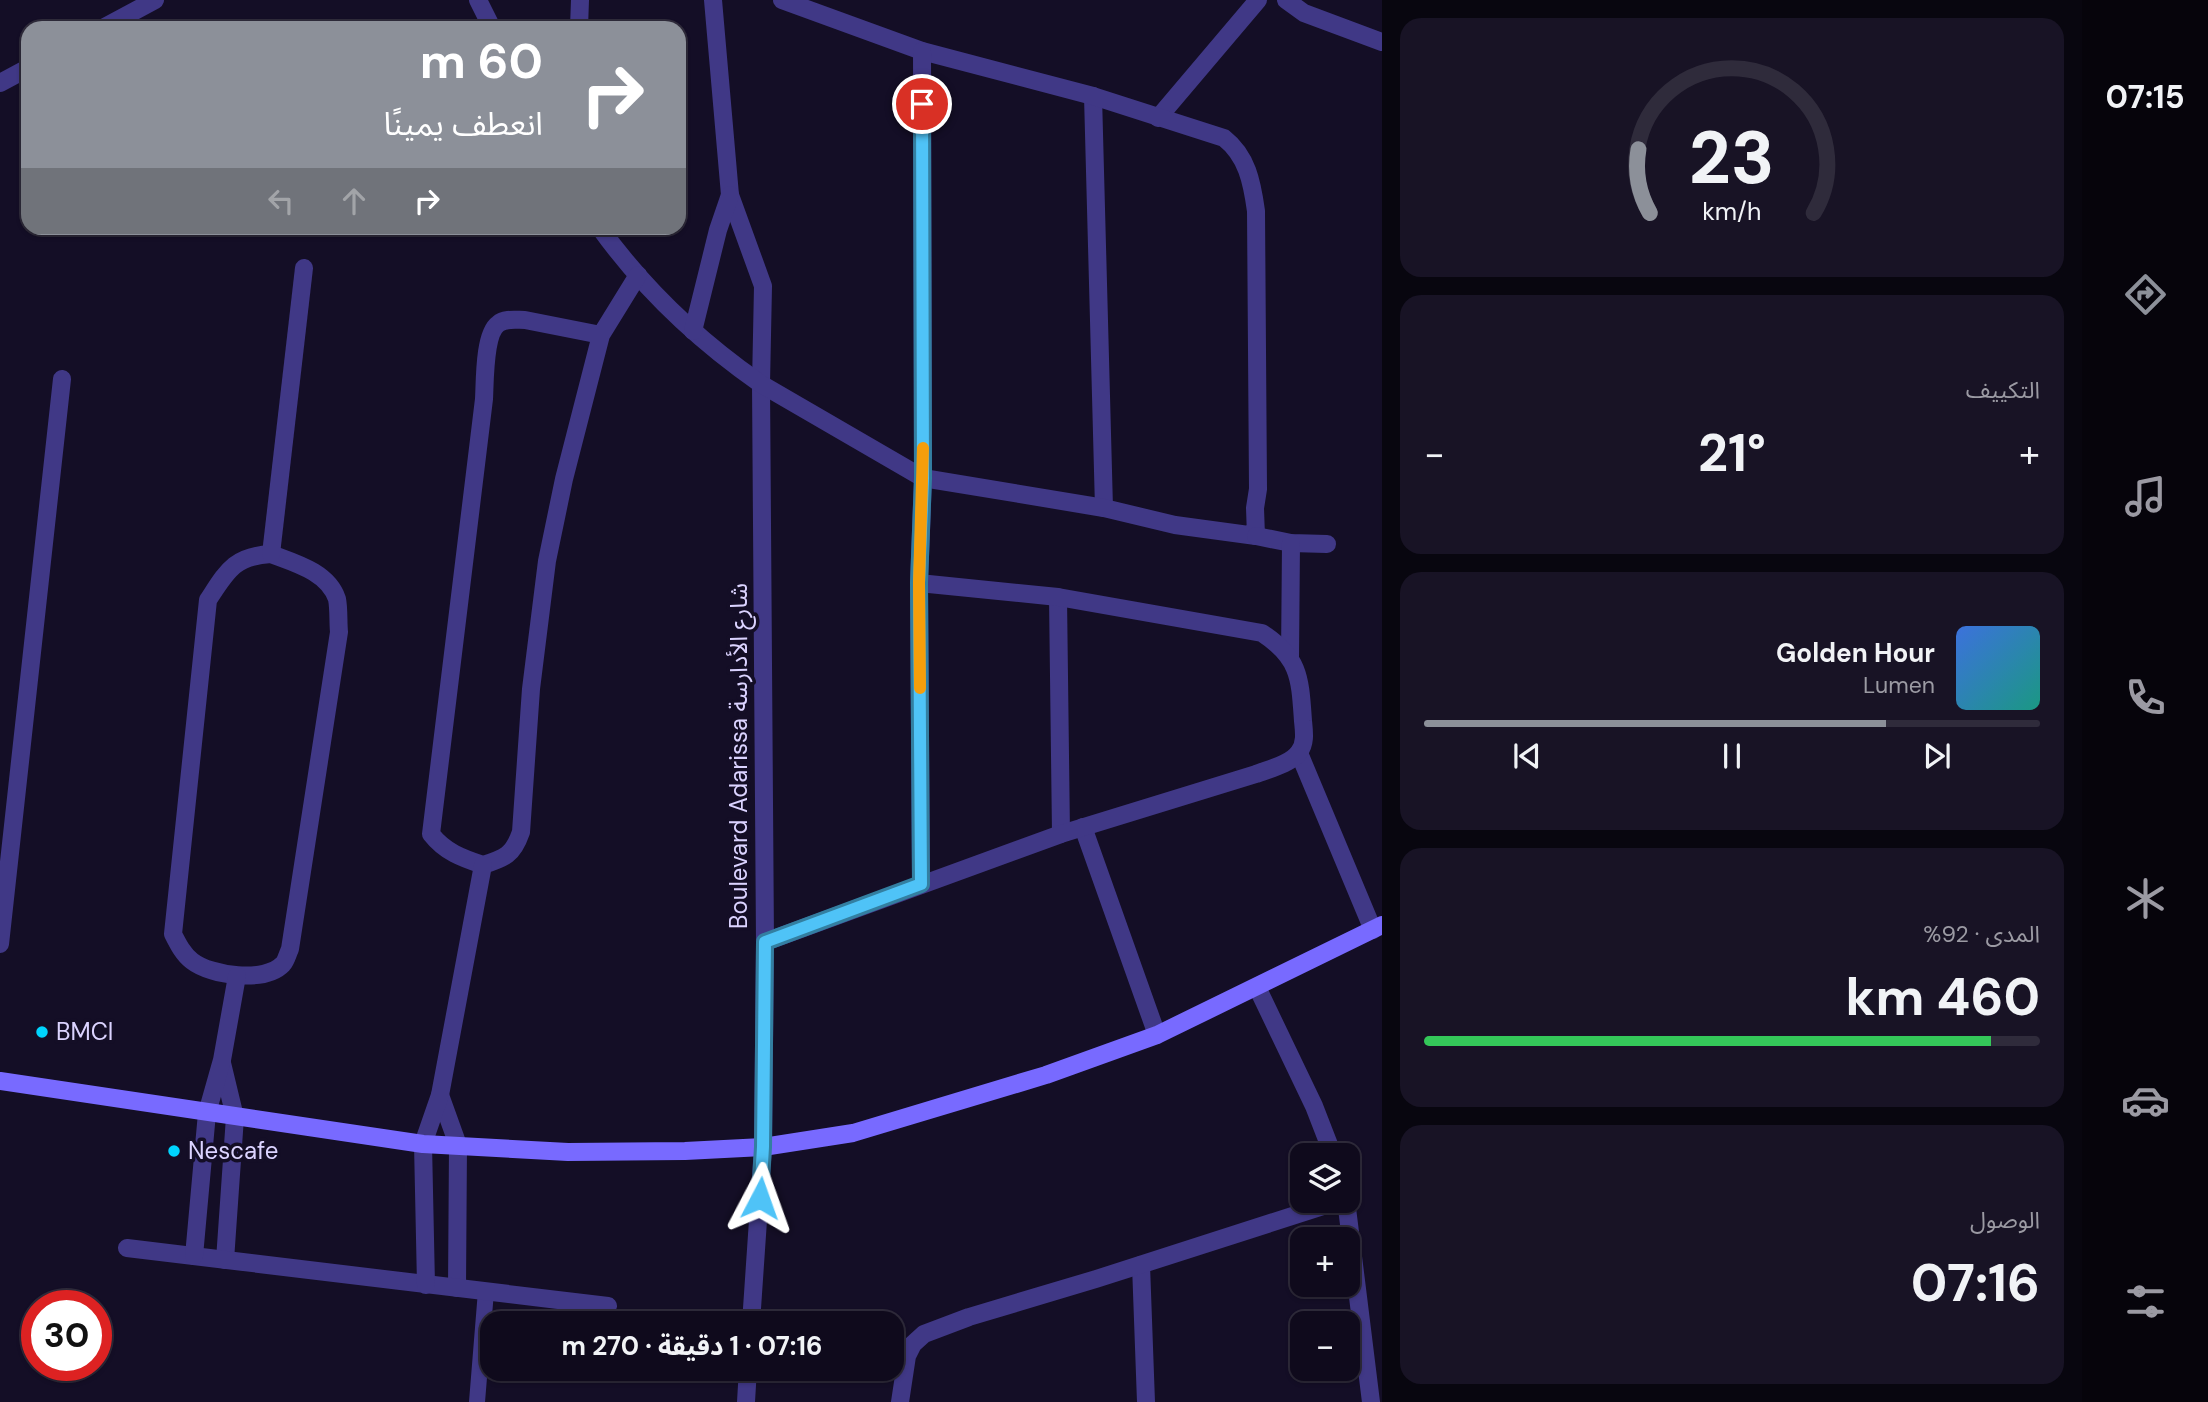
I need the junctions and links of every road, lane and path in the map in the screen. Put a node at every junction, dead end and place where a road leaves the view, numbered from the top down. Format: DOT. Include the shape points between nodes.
graph roads {
  1 [pos="155,0"];
  2 [pos="478,0"];
  3 [pos="580,0"];
  4 [pos="713,0"];
  5 [pos="1258,0"];
  6 [pos="1286,0"];
  7 [pos="792,2"];
  8 [pos="116,21"];
  9 [pos="488,21"];
  10 [pos="579,21"];
  11 [pos="1382,42"];
  12 [pos="922,51"];
  13 [pos="21,72"];
  14 [pos="0,83"];
  15 [pos="1093,96"];
  16 [pos="1158,118"];
  17 [pos="730,195"];
  18 [pos="606,235"];
  19 [pos="304,268"];
  20 [pos="638,275"];
  21 [pos="693,331"];
  22 [pos="601,335"];
  23 [pos="62,379"];
  24 [pos="761,384"];
  25 [pos="923,478"];
  26 [pos="1104,508"];
  27 [pos="1256,536"];
  28 [pos="1291,543"];
  29 [pos="1328,544"];
  30 [pos="271,554"];
  31 [pos="919,583"];
  32 [pos="1058,597"];
  33 [pos="1290,658"];
  34 [pos="1299,752"];
  35 [pos="1083,827"];
  36 [pos="1060,834"];
  37 [pos="483,865"];
  38 [pos="921,884"];
  39 [pos="1377,928"];
  40 [pos="765,942"];
  41 [pos="0,944"];
  42 [pos="237,976"];
  43 [pos="1257,987"];
  44 [pos="1157,1035"];
  45 [pos="222,1060"];
  46 [pos="0,1080"];
  47 [pos="440,1096"];
  48 [pos="207,1113"];
  49 [pos="235,1117"];
  50 [pos="1328,1143"];
  51 [pos="423,1144"];
  52 [pos="458,1145"];
  53 [pos="763,1147"];
  54 [pos="1303,1213"];
  55 [pos="1346,1213"];
  56 [pos="127,1248"];
  57 [pos="194,1256"];
  58 [pos="225,1260"];
  59 [pos="1141,1265"];
  60 [pos="426,1285"];
  61 [pos="457,1287"];
  62 [pos="486,1291"];
  63 [pos="608,1306"];
  64 [pos="752,1311"];
  65 [pos="747,1381"];
  66 [pos="477,1402"];
  67 [pos="746,1402"];
  68 [pos="900,1402"];
  69 [pos="1146,1402"];
  70 [pos="1371,1402"];
  1 -- 8 [label="street"];
  2 -- 9 [label="street"];
  3 -- 10 [label="street"];
  4 -- 17 [label="street, Boulevard Adarissa شارع الأدارسة"];
  5 -- 16 [label="street"];
  6 -- 11 [label="street" via="1304,13"];
  7 -- 12 [label="street"];
  12 -- 15 [label="street"];
  12 -- 25 [label="street"];
  13 -- 14 [label="street"];
  15 -- 16 [label="street"];
  15 -- 26 [label="street"];
  16 -- 27 [label="street" via="1224,138 1240,153 1252,184 1256,211"];
  17 -- 21 [label="street, Boulevard Adarissa شارع الأدارسة"];
  17 -- 24 [label="street, Boulevard Adarissa شارع الأدارسة" via="763,286"];
  18 -- 20 [label="street"];
  19 -- 30 [label="street"];
  20 -- 21 [label="street"];
  20 -- 22 [label="street"];
  21 -- 24 [label="street"];
  22 -- 37 [label="street" via="547,561 531,688 521,832 508,855"];
  22 -- 37 [label="street" via="513,319 495,325 488,344 431,834 453,854"];
  23 -- 41 [label="street"];
  24 -- 25 [label="street"];
  24 -- 40 [label="street, Boulevard Adarissa شارع الأدارسة"];
  25 -- 26 [label="street"];
  25 -- 31 [label="street"];
  26 -- 27 [label="street" via="1175,525"];
  27 -- 28 [label="street"];
  28 -- 29 [label="street"];
  28 -- 33 [label="street"];
  30 -- 42 [label="street" via="234,564 208,600 173,934 200,967"];
  30 -- 42 [label="street" via="324,579 337,599 339,632 290,949 283,964 269,972"];
  31 -- 32 [label="street"];
  31 -- 38 [label="street"];
  32 -- 33 [label="street" via="1262,633"];
  32 -- 36 [label="street"];
  33 -- 34 [label="street" via="1300,679 1305,738"];
  34 -- 35 [label="street" via="1256,774"];
  34 -- 39 [label="street"];
  35 -- 36 [label="street"];
  35 -- 44 [label="street"];
  36 -- 38 [label="street"];
  37 -- 47 [label="street"];
  38 -- 40 [label="street"];
  39 -- 43 [label="street"];
  40 -- 53 [label="street, Boulevard Adarissa شارع الأدارسة"];
  42 -- 45 [label="street"];
  43 -- 44 [label="street"];
  43 -- 50 [label="street"];
  44 -- 53 [label="street" via="927,1112 853,1133"];
  45 -- 48 [label="street"];
  45 -- 49 [label="street"];
  46 -- 48 [label="street"];
  47 -- 51 [label="street"];
  47 -- 52 [label="street"];
  48 -- 49 [label="street"];
  48 -- 57 [label="street"];
  49 -- 51 [label="street"];
  49 -- 58 [label="street"];
  51 -- 52 [label="street"];
  51 -- 60 [label="street"];
  52 -- 53 [label="street" via="568,1152"];
  52 -- 61 [label="street"];
  53 -- 64 [label="street, Boulevard Adarissa شارع الأدارسة"];
  54 -- 59 [label="street"];
  55 -- 70 [label="street"];
  56 -- 57 [label="street"];
  57 -- 58 [label="street"];
  58 -- 60 [label="street"];
  59 -- 68 [label="street" via="923,1334 907,1356"];
  59 -- 69 [label="street"];
  60 -- 61 [label="street"];
  61 -- 62 [label="street"];
  62 -- 63 [label="street"];
  62 -- 66 [label="lane"];
  65 -- 67 [label="street"];
}
